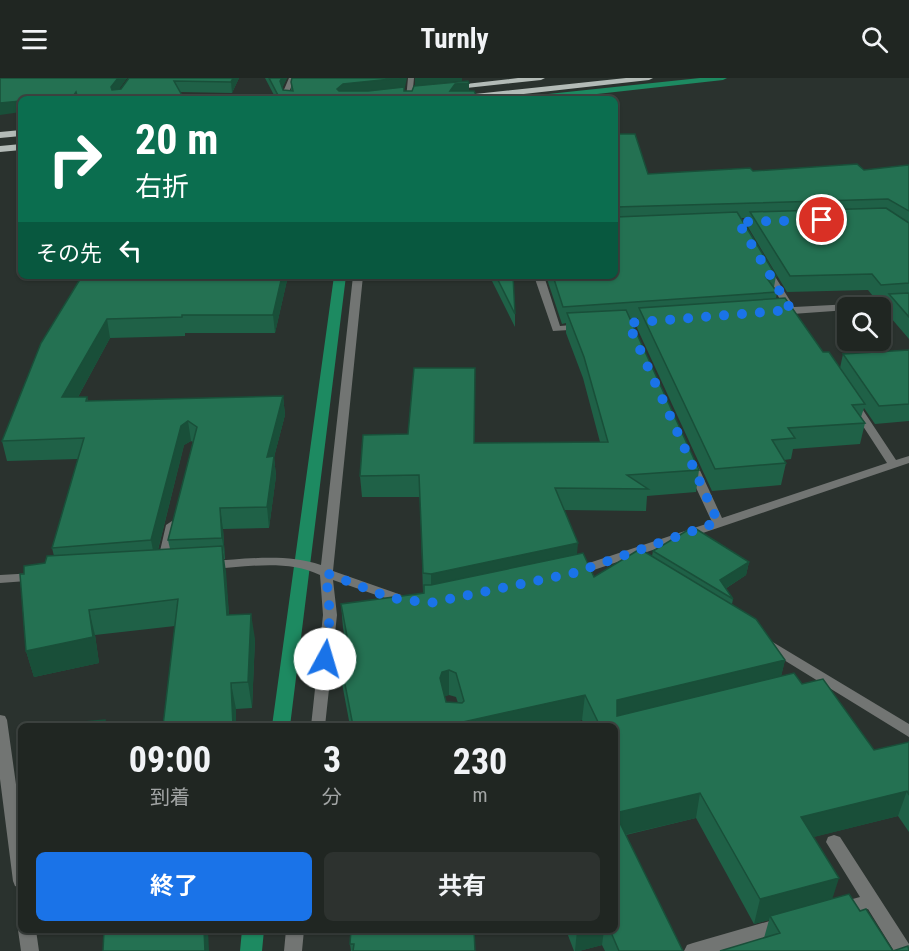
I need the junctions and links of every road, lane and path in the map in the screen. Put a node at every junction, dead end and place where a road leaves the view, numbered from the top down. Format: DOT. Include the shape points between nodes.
graph roads {
  1 [pos="292,78"];
  2 [pos="411,78"];
  3 [pos="541,78"];
  4 [pos="649,78"];
  5 [pos="435,89"];
  6 [pos="423,91"];
  7 [pos="400,93"];
  8 [pos="410,95"];
  9 [pos="288,96"];
  10 [pos="484,96"];
  11 [pos="18,133"];
  12 [pos="0,135"];
  13 [pos="18,147"];
  14 [pos="0,149"];
  15 [pos="762,261"];
  16 [pos="358,279"];
  17 [pos="539,279"];
  18 [pos="909,304"];
  19 [pos="791,310"];
  20 [pos="768,312"];
  21 [pos="798,320"];
  22 [pos="597,326"];
  23 [pos="849,397"];
  24 [pos="685,449"];
  25 [pos="909,459"];
  26 [pos="893,464"];
  27 [pos="176,512"];
  28 [pos="718,522"];
  29 [pos="621,555"];
  30 [pos="196,566"];
  31 [pos="162,567"];
  32 [pos="641,567"];
  33 [pos="321,570"];
  34 [pos="563,575"];
  35 [pos="46,576"];
  36 [pos="0,579"];
  37 [pos="420,603"];
  38 [pos="758,639"];
  39 [pos="826,681"];
  40 [pos="804,686"];
  41 [pos="318,723"];
  42 [pos="0,726"];
  43 [pos="909,731"];
  44 [pos="834,842"];
  45 [pos="18,859"];
  46 [pos="871,901"];
  47 [pos="826,913"];
  48 [pos="793,923"];
  49 [pos="27,933"];
  50 [pos="295,933"];
  51 [pos="30,951"];
  52 [pos="293,951"];
  53 [pos="693,951"];
  54 [pos="904,951"];
  1 -- 9 [label="street"];
  2 -- 8 [label="street"];
  3 -- 5 [label="main road"];
  4 -- 10 [label="main road"];
  6 -- 8 [label="main road"];
  7 -- 8 [label="main road"];
  11 -- 12 [label="main road"];
  13 -- 14 [label="main road"];
  15 -- 19 [label="street"];
  16 -- 33 [label="street"];
  17 -- 22 [label="street" via="556,329"];
  18 -- 19 [label="street"];
  19 -- 20 [label="street"];
  19 -- 21 [label="street"];
  23 -- 26 [label="street"];
  24 -- 28 [label="street"];
  25 -- 26 [label="street"];
  26 -- 28 [label="street"];
  27 -- 31 [label="street"];
  28 -- 29 [label="street"];
  29 -- 32 [label="street"];
  29 -- 34 [label="street"];
  30 -- 33 [label="street" via="287,563"];
  33 -- 37 [label="street" via="391,598"];
  33 -- 41 [label="street" via="330,615"];
  35 -- 36 [label="street"];
  38 -- 39 [label="street"];
  39 -- 40 [label="street"];
  39 -- 43 [label="street"];
  42 -- 45 [label="street"];
  44 -- 46 [label="street"];
  46 -- 47 [label="street"];
  46 -- 54 [label="street"];
  48 -- 53 [label="street"];
  49 -- 51 [label="street"];
  50 -- 52 [label="street"];
}
